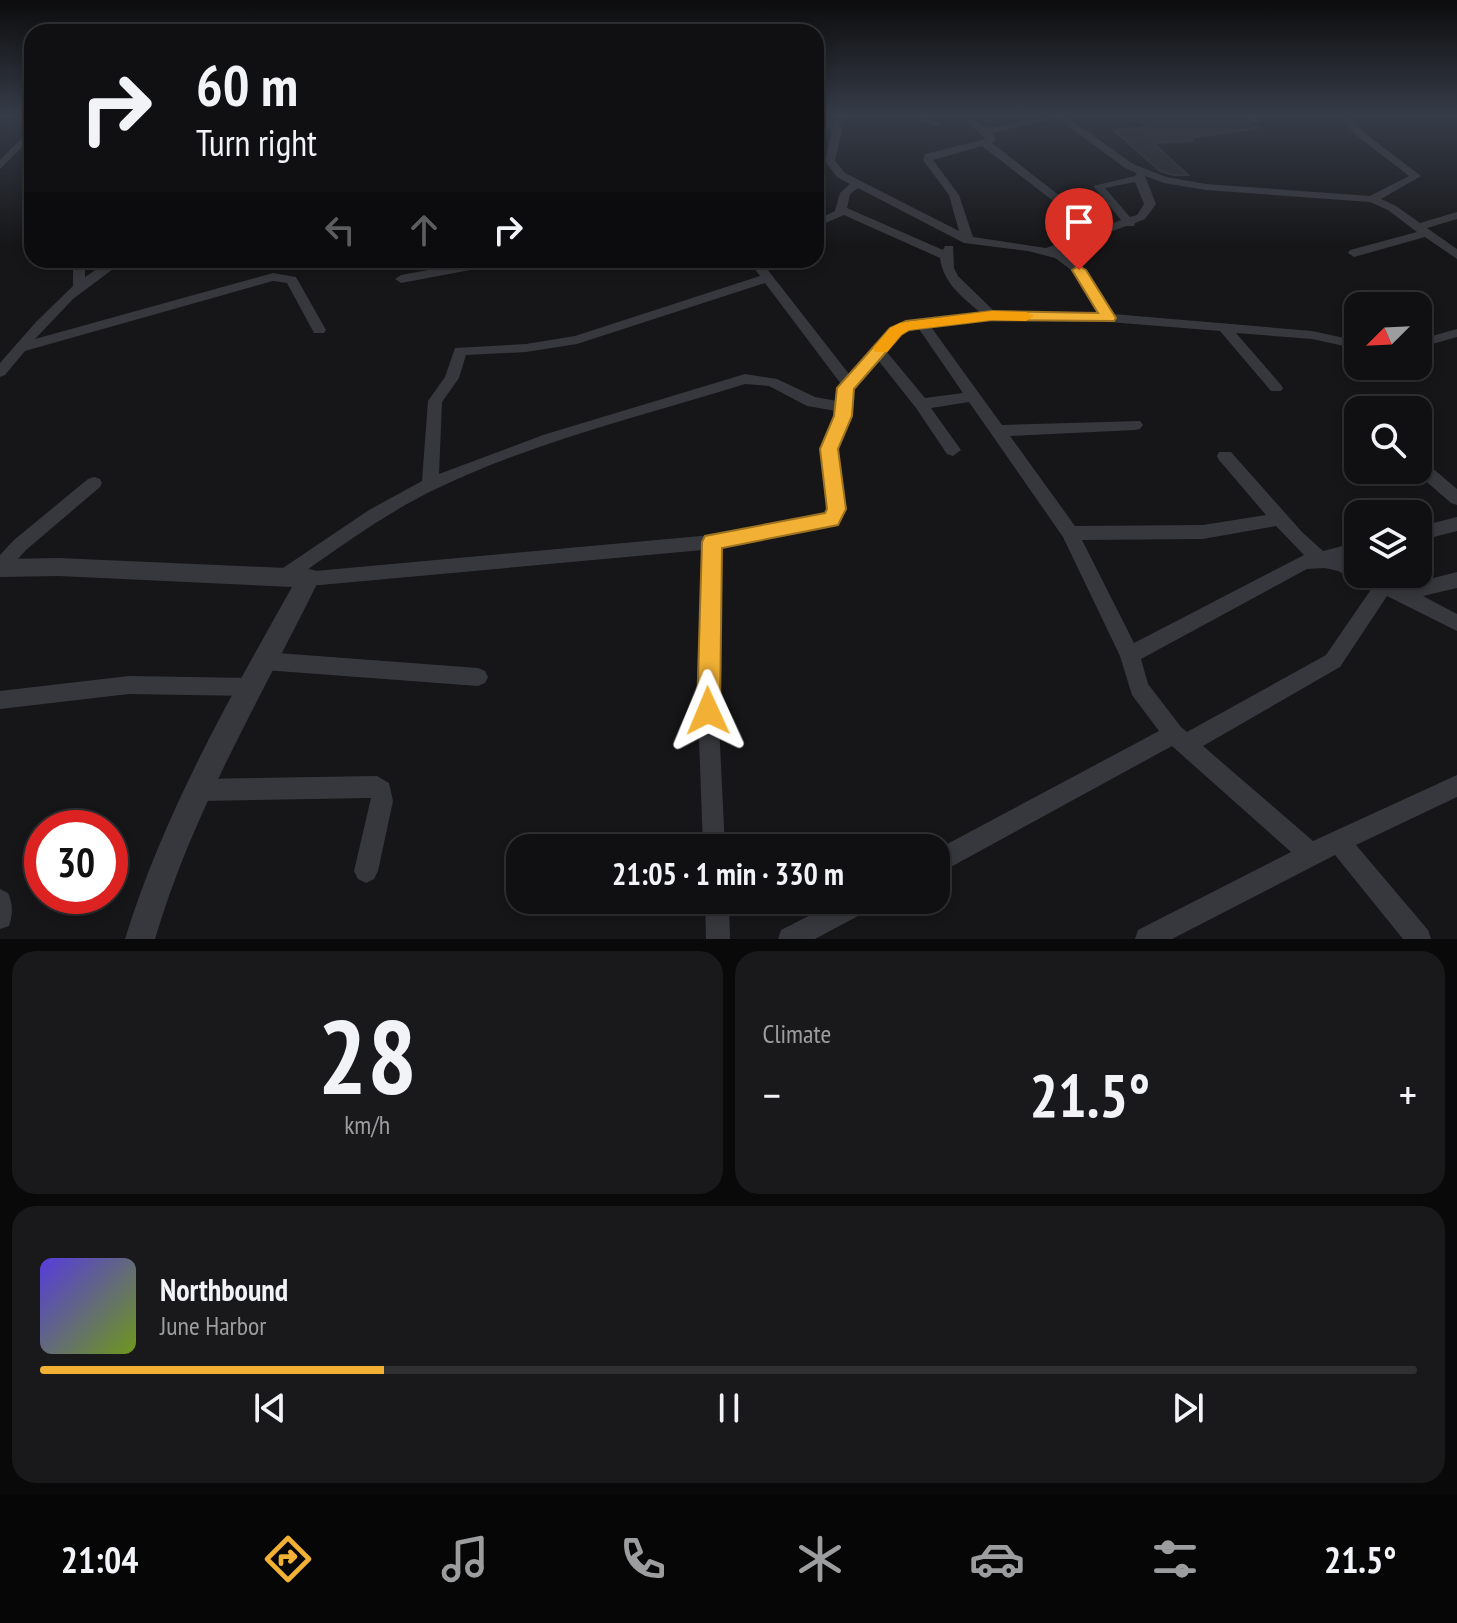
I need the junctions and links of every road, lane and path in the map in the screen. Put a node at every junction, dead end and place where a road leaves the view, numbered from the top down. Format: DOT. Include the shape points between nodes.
graph roads {
  1 [pos="831,158"];
  2 [pos="929,158"];
  3 [pos="1010,158"];
  4 [pos="1116,158"];
  5 [pos="1392,158"];
  6 [pos="1140,176"];
  7 [pos="858,183"];
  8 [pos="1372,199"];
  9 [pos="842,210"];
  10 [pos="1457,215"];
  11 [pos="824,220"];
  12 [pos="1130,224"];
  13 [pos="1422,230"];
  14 [pos="1101,233"];
  15 [pos="962,238"];
  16 [pos="1049,251"];
  17 [pos="1354,253"];
  18 [pos="1457,255"];
  19 [pos="945,256"];
  20 [pos="79,268"];
  21 [pos="106,268"];
  22 [pos="459,268"];
  23 [pos="759,268"];
  24 [pos="766,278"];
  25 [pos="401,279"];
  26 [pos="78,285"];
  27 [pos="992,316"];
  28 [pos="1109,318"];
  29 [pos="922,324"];
  30 [pos="1224,328"];
  31 [pos="319,330"];
  32 [pos="1457,333"];
  33 [pos="1432,340"];
  34 [pos="1344,342"];
  35 [pos="20,348"];
  36 [pos="878,351"];
  37 [pos="0,372"];
  38 [pos="848,383"];
  39 [pos="1276,388"];
  40 [pos="975,396"];
  41 [pos="921,404"];
  42 [pos="844,407"];
  43 [pos="1135,425"];
  44 [pos="998,431"];
  45 [pos="953,450"];
  46 [pos="1225,456"];
  47 [pos="1432,477"];
  48 [pos="94,483"];
  49 [pos="430,485"];
  50 [pos="1457,499"];
  51 [pos="1280,519"];
  52 [pos="1457,524"];
  53 [pos="1432,530"];
  54 [pos="1070,533"];
  55 [pos="712,542"];
  56 [pos="1344,553"];
  57 [pos="1320,559"];
  58 [pos="1344,565"];
  59 [pos="0,567"];
  60 [pos="283,577"];
  61 [pos="309,578"];
  62 [pos="1457,580"];
  63 [pos="1388,588"];
  64 [pos="1392,590"];
  65 [pos="1457,623"];
  66 [pos="1130,655"];
  67 [pos="264,661"];
  68 [pos="478,677"];
  69 [pos="251,687"];
  70 [pos="0,700"];
  71 [pos="1180,739"];
  72 [pos="1457,786"];
  73 [pos="199,790"];
  74 [pos="713,834"];
  75 [pos="1339,842"];
  76 [pos="1311,854"];
  77 [pos="950,856"];
  78 [pos="366,871"];
  79 [pos="0,901"];
  80 [pos="717,914"];
  81 [pos="838,914"];
  82 [pos="0,917"];
  83 [pos="140,939"];
  84 [pos="718,939"];
  85 [pos="790,939"];
  86 [pos="1147,939"];
  87 [pos="1419,939"];
  1 -- 7 [label="street" via="841,175"];
  2 -- 15 [label="street" via="954,195"];
  3 -- 14 [label="street"];
  4 -- 6 [label="street"];
  5 -- 8 [label="street" via="1416,176"];
  6 -- 8 [label="street" via="1206,187"];
  6 -- 12 [label="street" via="1150,204"];
  6 -- 12 [label="street" via="1098,186"];
  7 -- 9 [label="street" via="845,193"];
  7 -- 15 [label="street"];
  8 -- 13 [label="street"];
  9 -- 11 [label="street"];
  9 -- 19 [label="street"];
  10 -- 13 [label="street"];
  12 -- 14 [label="street"];
  13 -- 17 [label="street"];
  13 -- 18 [label="street"];
  14 -- 16 [label="street"];
  15 -- 16 [label="street"];
  15 -- 19 [label="street"];
  16 -- 28 [label="street" via="1079,270"];
  19 -- 27 [label="street" via="951,275"];
  20 -- 26 [label="street"];
  21 -- 26 [label="street"];
  22 -- 25 [label="street"];
  23 -- 24 [label="street"];
  24 -- 38 [label="street"];
  24 -- 49 [label="street" via="577,340 460,351 452,378 435,401"];
  26 -- 35 [label="street"];
  27 -- 28 [label="street"];
  27 -- 29 [label="street"];
  28 -- 30 [label="street"];
  29 -- 36 [label="street" via="896,331"];
  29 -- 40 [label="street"];
  30 -- 34 [label="street"];
  30 -- 39 [label="street"];
  31 -- 35 [label="street" via="292,280 273,277"];
  32 -- 33 [label="street"];
  35 -- 37 [label="street"];
  36 -- 38 [label="street"];
  36 -- 41 [label="street"];
  38 -- 42 [label="street"];
  40 -- 41 [label="street"];
  40 -- 44 [label="street"];
  41 -- 45 [label="street"];
  42 -- 49 [label="street" via="812,402 772,382 745,379"];
  42 -- 55 [label="street" via="829,449 837,509 831,520"];
  43 -- 44 [label="street"];
  44 -- 54 [label="street"];
  46 -- 51 [label="street"];
  47 -- 50 [label="street"];
  48 -- 59 [label="street"];
  49 -- 60 [label="street"];
  51 -- 54 [label="street" via="1203,532"];
  51 -- 57 [label="street"];
  52 -- 53 [label="street"];
  54 -- 66 [label="street"];
  55 -- 61 [label="street"];
  55 -- 74 [label="street" via="707,683"];
  56 -- 57 [label="street"];
  57 -- 58 [label="street"];
  57 -- 66 [label="street" via="1304,562"];
  59 -- 60 [label="street"];
  60 -- 61 [label="street"];
  61 -- 67 [label="street"];
  62 -- 64 [label="street"];
  63 -- 64 [label="street"];
  64 -- 65 [label="street"];
  64 -- 71 [label="street" via="1333,661"];
  66 -- 71 [label="street" via="1139,688"];
  67 -- 68 [label="street"];
  67 -- 69 [label="street"];
  69 -- 70 [label="street" via="129,685"];
  69 -- 73 [label="street"];
  71 -- 76 [label="street"];
  71 -- 77 [label="street"];
  72 -- 75 [label="street"];
  73 -- 78 [label="street" via="377,787 382,801"];
  73 -- 83 [label="street" via="152,893"];
  75 -- 76 [label="street"];
  75 -- 87 [label="street"];
  76 -- 86 [label="street"];
  79 -- 82 [label="street"];
  80 -- 84 [label="street"];
  81 -- 85 [label="street"];
}
